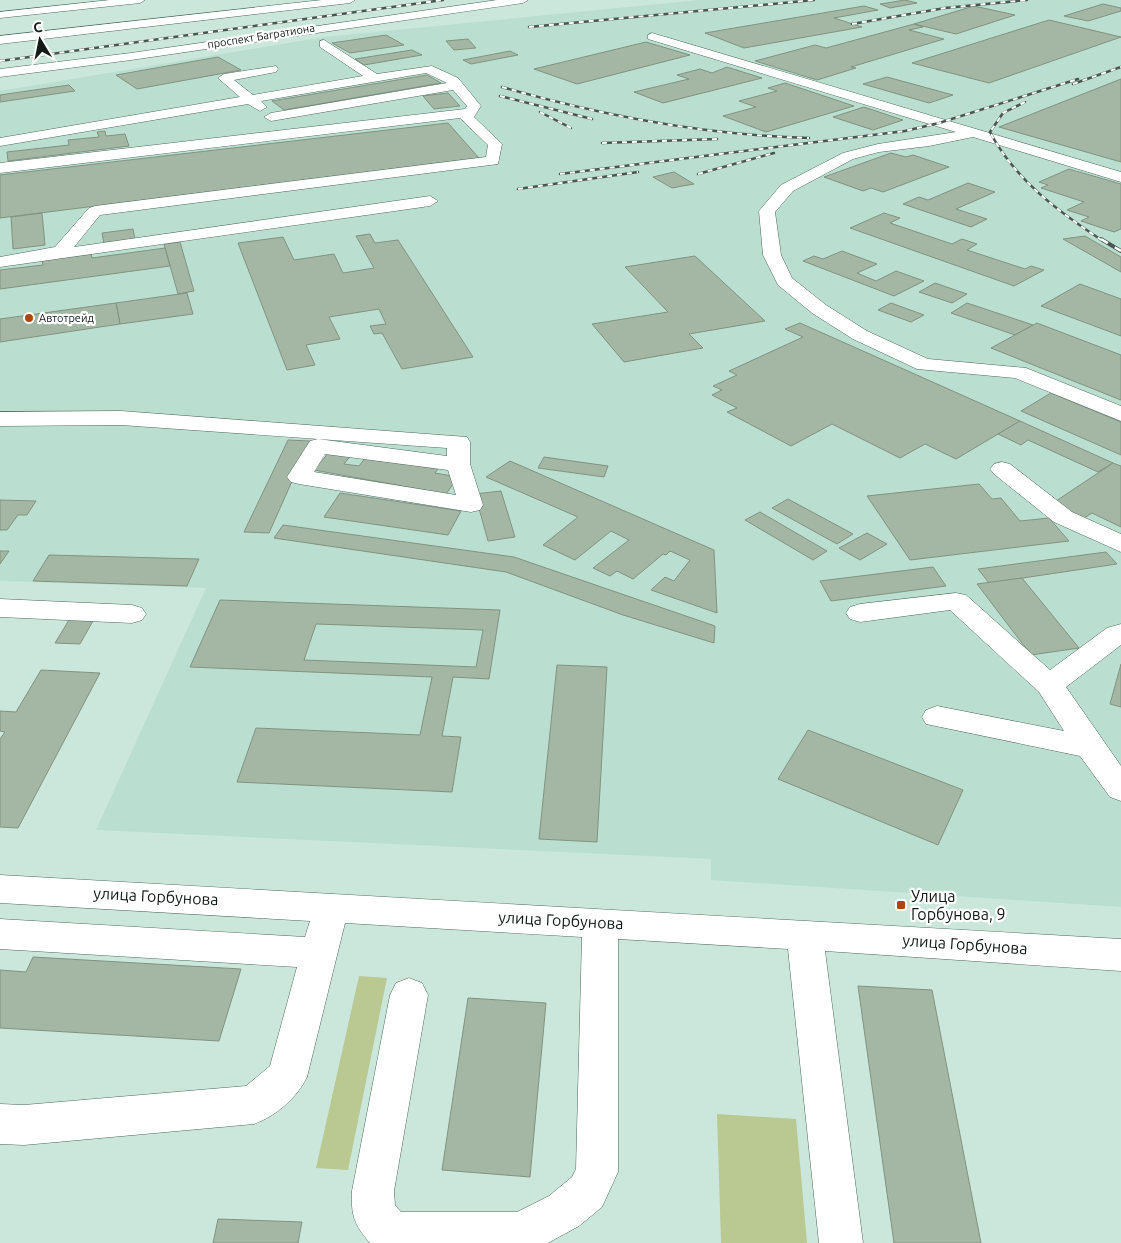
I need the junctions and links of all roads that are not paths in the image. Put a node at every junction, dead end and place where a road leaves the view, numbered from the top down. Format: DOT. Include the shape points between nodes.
graph roads {
  1 [pos="140,0"];
  2 [pos="350,0"];
  3 [pos="467,0"];
  4 [pos="523,0"];
  5 [pos="0,15"];
  6 [pos="652,37"];
  7 [pos="0,40"];
  8 [pos="324,44"];
  9 [pos="105,60"];
  10 [pos="0,66"];
  11 [pos="272,69"];
  12 [pos="0,73"];
  13 [pos="0,77"];
  14 [pos="374,78"];
  15 [pos="457,85"];
  16 [pos="251,99"];
  17 [pos="470,113"];
  18 [pos="271,117"];
  19 [pos="289,133"];
  20 [pos="973,133"];
  21 [pos="0,142"];
  22 [pos="0,168"];
  23 [pos="1121,177"];
  24 [pos="430,201"];
  25 [pos="0,263"];
  26 [pos="1121,414"];
  27 [pos="0,419"];
  28 [pos="458,464"];
  29 [pos="1002,469"];
  30 [pos="1121,544"];
  31 [pos="0,608"];
  32 [pos="860,613"];
  33 [pos="132,614"];
  34 [pos="1121,634"];
  35 [pos="1049,685"];
  36 [pos="937,717"];
  37 [pos="1090,747"];
  38 [pos="1121,789"];
  39 [pos="0,888"];
  40 [pos="331,907"];
  41 [pos="600,923"];
  42 [pos="0,934"];
  43 [pos="805,935"];
  44 [pos="319,953"];
  45 [pos="1121,955"];
  46 [pos="409,995"];
  47 [pos="0,1124"];
  48 [pos="392,1238"];
  49 [pos="841,1243"];
  1 -- 5 [label="main road"];
  2 -- 7 [label="main road"];
  3 -- 10 [label="main road, проспект Багратиона"];
  4 -- 9 [label="main road, проспект Багратиона"];
  6 -- 20 [label="main road"];
  8 -- 14 [label="main road"];
  9 -- 12 [label="main road, проспект Багратиона"];
  9 -- 13 [label="main road"];
  11 -- 16 [label="main road" via="224,78"];
  14 -- 15 [label="main road" via="428,69"];
  14 -- 16 [label="main road"];
  15 -- 17 [label="main road" via="474,106"];
  15 -- 18 [label="main road"];
  16 -- 18 [label="main road"];
  16 -- 21 [label="main road"];
  17 -- 19 [label="main road"];
  17 -- 25 [label="main road" via="467,118 495,144 493,161 95,211 60,251"];
  18 -- 19 [label="main road"];
  19 -- 22 [label="main road"];
  20 -- 23 [label="main road"];
  20 -- 26 [label="main road" via="848,156 787,188 766,211 772,255 784,281 819,310 860,335 924,365 1020,372"];
  24 -- 25 [label="main road"];
  27 -- 28 [label="main road" via="121,418 459,442"];
  28 -- 28 [label="main road" via="471,505 300,477 318,446"];
  29 -- 30 [label="main road" via="1063,517"];
  31 -- 33 [label="main road"];
  32 -- 35 [label="main road" via="956,601"];
  34 -- 35 [label="main road"];
  35 -- 37 [label="main road"];
  36 -- 37 [label="main road"];
  37 -- 38 [label="main road"];
  39 -- 40 [label="main road, улица Горбунова"];
  40 -- 41 [label="main road, улица Горбунова"];
  40 -- 44 [label="main road"];
  41 -- 43 [label="main road, улица Горбунова"];
  41 -- 48 [label="main road" via="597,1172 587,1192 564,1211 520,1234"];
  42 -- 44 [label="main road"];
  43 -- 45 [label="main road, улица Горбунова"];
  43 -- 49 [label="main road"];
  44 -- 47 [label="main road" via="287,1077 254,1105 24,1125"];
  46 -- 48 [label="main road" via="373,1191 373,1213"];
}
